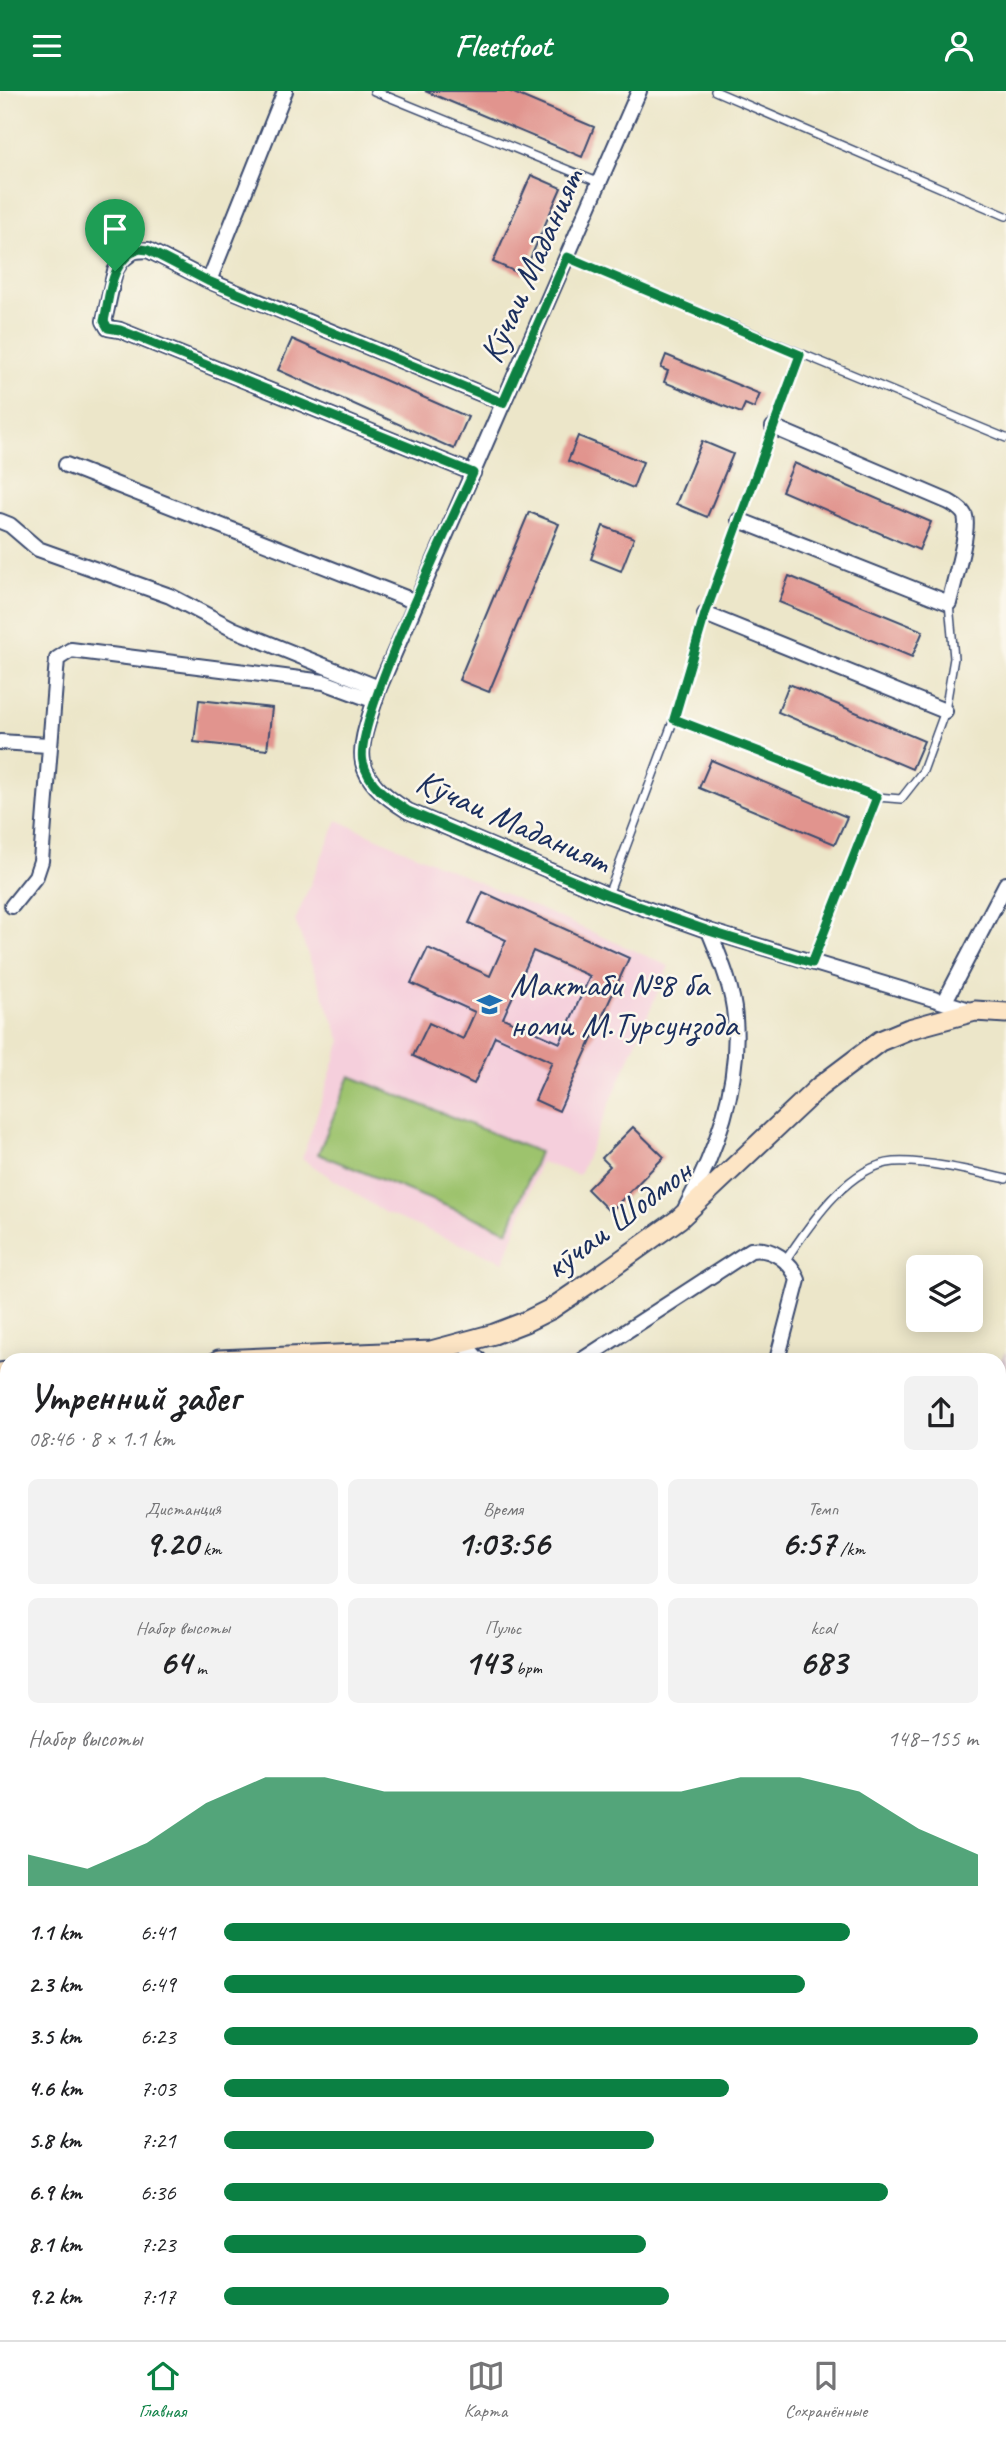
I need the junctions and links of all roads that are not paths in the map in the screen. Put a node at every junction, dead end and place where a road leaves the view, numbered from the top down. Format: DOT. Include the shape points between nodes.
graph roads {
  1 [pos="285,91"];
  2 [pos="374,91"];
  3 [pos="639,91"];
  4 [pos="715,91"];
  5 [pos="600,183"];
  6 [pos="1006,216"];
  7 [pos="567,257"];
  8 [pos="208,281"];
  9 [pos="800,355"];
  10 [pos="503,403"];
  11 [pos="772,427"];
  12 [pos="1006,438"];
  13 [pos="66,465"];
  14 [pos="473,473"];
  15 [pos="739,520"];
  16 [pos="0,521"];
  17 [pos="416,602"];
  18 [pos="949,603"];
  19 [pos="705,614"];
  20 [pos="377,694"];
  21 [pos="945,711"];
  22 [pos="674,719"];
  23 [pos="0,742"];
  24 [pos="48,745"];
  25 [pos="877,797"];
  26 [pos="1006,884"];
  27 [pos="607,895"];
  28 [pos="12,906"];
  29 [pos="709,931"];
  30 [pos="812,963"];
  31 [pos="946,1001"];
  32 [pos="975,1011"];
  33 [pos="1006,1013"];
  34 [pos="1006,1179"];
  35 [pos="679,1219"];
  36 [pos="785,1261"];
  37 [pos="463,1343"];
  38 [pos="387,1353"];
  39 [pos="473,1353"];
  40 [pos="593,1353"];
  41 [pos="779,1353"];
  1 -- 8 [label="street"];
  2 -- 5 [label="lane"];
  3 -- 5 [label="street, Кӯчаи Маданият"];
  4 -- 6 [label="lane"];
  5 -- 7 [label="street, Кӯчаи Маданият"];
  7 -- 9 [label="lane"];
  7 -- 10 [label="street, Кӯчаи Маданият"];
  8 -- 10 [label="street"];
  8 -- 14 [label="street" via="148,250 134,251 115,271 104,321 108,328"];
  9 -- 11 [label="lane"];
  9 -- 12 [label="lane"];
  10 -- 14 [label="street, Кӯчаи Маданият"];
  11 -- 15 [label="lane"];
  11 -- 18 [label="street" via="961,510 964,536"];
  13 -- 17 [label="street"];
  14 -- 17 [label="street, Кӯчаи Маданият"];
  15 -- 18 [label="street"];
  15 -- 19 [label="lane"];
  16 -- 20 [label="street" via="38,549 170,596"];
  17 -- 20 [label="street, Кӯчаи Маданият"];
  18 -- 21 [label="lane" via="954,658"];
  19 -- 21 [label="street"];
  19 -- 22 [label="lane"];
  20 -- 24 [label="street" via="324,682 71,650 57,659"];
  20 -- 27 [label="street, Кӯчаи Маданият" via="362,758 368,778 385,797 408,811"];
  21 -- 25 [label="lane" via="923,771 901,799"];
  22 -- 25 [label="lane"];
  22 -- 27 [label="lane"];
  23 -- 24 [label="street"];
  24 -- 28 [label="street" via="41,861 36,876"];
  25 -- 30 [label="lane"];
  26 -- 31 [label="street"];
  27 -- 29 [label="street, Кӯчаи Маданият"];
  29 -- 30 [label="street, Кӯчаи Маданият"];
  29 -- 35 [label="street" via="732,996 734,1063 711,1155"];
  30 -- 31 [label="street, Кӯчаи Маданият"];
  31 -- 32 [label="street, Кӯчаи Маданият"];
  32 -- 33 [label="main road, кӯчаи Шодмон"];
  32 -- 35 [label="main road, кӯчаи Шодмон" via="909,1029 853,1059"];
  34 -- 36 [label="lane" via="894,1162 877,1167 826,1203"];
  35 -- 37 [label="main road, кӯчаи Шодмон" via="551,1309"];
  36 -- 40 [label="street" via="770,1252 751,1250"];
  36 -- 41 [label="street" via="799,1285"];
  37 -- 38 [label="main road, кӯчаи Шодмон" via="432,1351"];
  37 -- 39 [label="street"];
}
